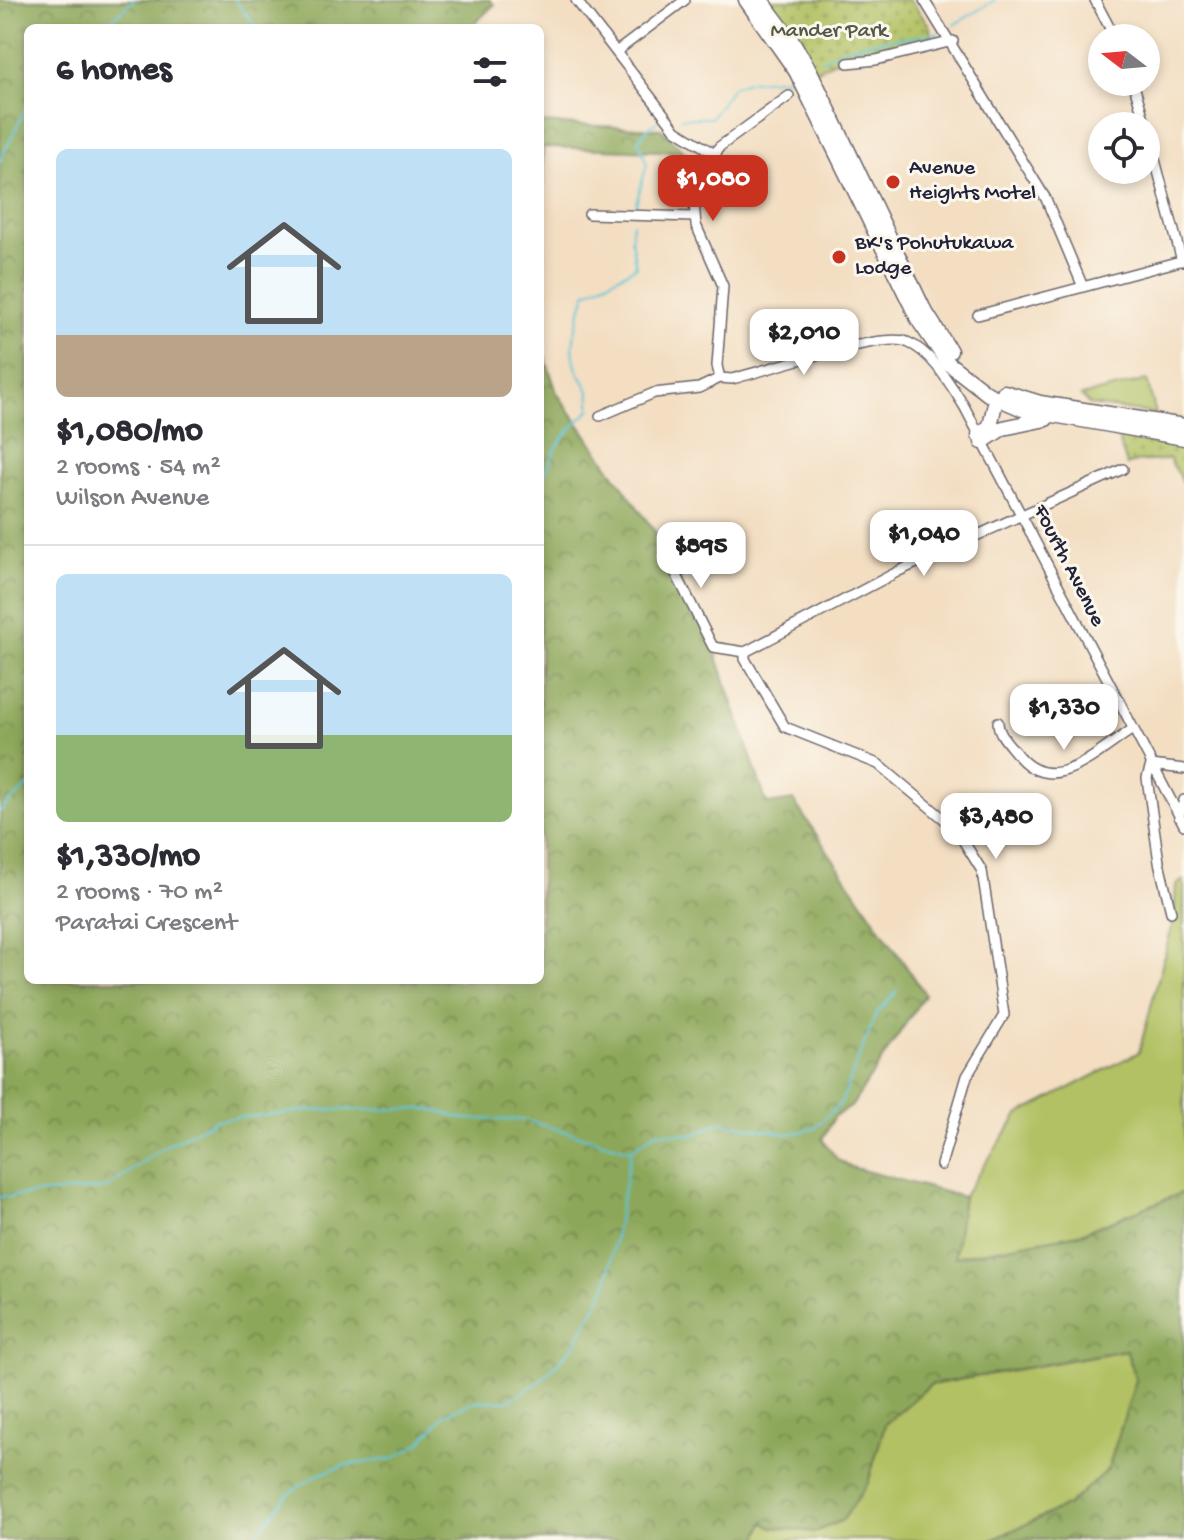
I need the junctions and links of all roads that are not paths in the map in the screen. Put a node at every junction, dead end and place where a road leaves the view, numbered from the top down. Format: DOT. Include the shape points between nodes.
graph roads {
  1 [pos="576,0"];
  2 [pos="685,0"];
  3 [pos="746,0"];
  4 [pos="761,0"];
  5 [pos="924,0"];
  6 [pos="1095,0"];
  7 [pos="1108,24"];
  8 [pos="953,41"];
  9 [pos="616,52"];
  10 [pos="848,63"];
  11 [pos="789,96"];
  12 [pos="715,154"];
  13 [pos="1160,177"];
  14 [pos="589,214"];
  15 [pos="694,217"];
  16 [pos="1183,261"];
  17 [pos="1083,287"];
  18 [pos="978,315"];
  19 [pos="720,378"];
  20 [pos="996,399"];
  21 [pos="600,416"];
  22 [pos="1054,417"];
  23 [pos="1184,426"];
  24 [pos="1184,438"];
  25 [pos="981,439"];
  26 [pos="1123,469"];
  27 [pos="1021,514"];
  28 [pos="664,550"];
  29 [pos="745,652"];
  30 [pos="998,722"];
  31 [pos="1133,729"];
  32 [pos="1151,765"];
  33 [pos="1184,769"];
  34 [pos="1184,800"];
  35 [pos="1182,821"];
  36 [pos="1171,912"];
  37 [pos="941,1165"];
  1 -- 9 [label="street"];
  2 -- 9 [label="street"];
  3 -- 20 [label="highway" via="796,71 926,333 948,363"];
  4 -- 23 [label="highway" via="794,44 923,308 963,366 978,379 1022,399"];
  5 -- 8 [label="street"];
  6 -- 7 [label="street"];
  8 -- 10 [label="street"];
  8 -- 17 [label="street" via="1046,199"];
  9 -- 12 [label="street" via="676,130"];
  11 -- 12 [label="street" via="729,137"];
  12 -- 15 [label="street" via="694,203"];
  13 -- 16 [label="street"];
  14 -- 15 [label="street"];
  15 -- 19 [label="street" via="723,286"];
  16 -- 17 [label="street"];
  17 -- 18 [label="street"];
  19 -- 21 [label="street" via="699,388 654,393"];
  19 -- 25 [label="street, Fourth Avenue" via="872,342 901,340 916,347 939,371"];
  20 -- 22 [label="highway"];
  20 -- 25 [label="highway"];
  22 -- 24 [label="highway"];
  22 -- 25 [label="highway"];
  25 -- 27 [label="street, Fourth Avenue"];
  26 -- 27 [label="street"];
  27 -- 29 [label="street"];
  27 -- 31 [label="street, Fourth Avenue"];
  28 -- 29 [label="street" via="711,644 719,650"];
  29 -- 37 [label="street" via="785,727 885,769 946,818 978,861 1004,1015 967,1076"];
  30 -- 31 [label="street" via="1001,734 1028,767 1049,776"];
  31 -- 32 [label="street, Fourth Avenue"];
  32 -- 33 [label="street"];
  32 -- 35 [label="street, Fourth Avenue"];
  32 -- 36 [label="street" via="1148,787"];
  34 -- 35 [label="street"];
}
